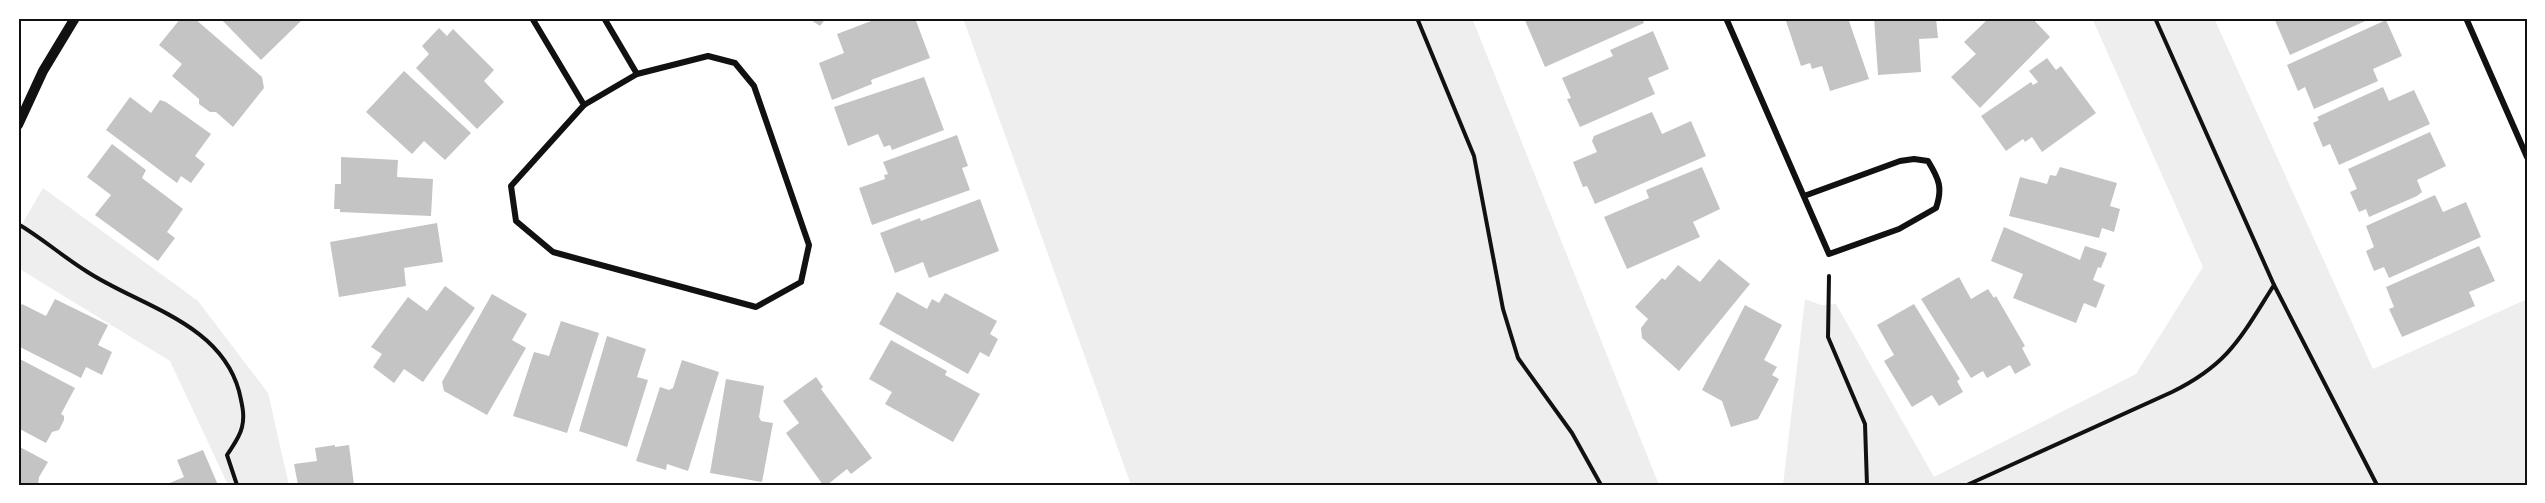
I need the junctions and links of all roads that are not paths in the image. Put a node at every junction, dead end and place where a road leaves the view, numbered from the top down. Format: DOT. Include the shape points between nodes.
graph roads {
  1 [pos="75,18"];
  2 [pos="532,18"];
  3 [pos="604,18"];
  4 [pos="1726,18"];
  5 [pos="2466,18"];
  6 [pos="638,74"];
  7 [pos="584,105"];
  8 [pos="18,125"];
  9 [pos="2527,157"];
  10 [pos="1804,196"];
  1 -- 8 [label="street" via="43,71"];
  2 -- 7 [label="street"];
  3 -- 6 [label="street"];
  4 -- 10 [label="street"];
  5 -- 9 [label="street"];
  6 -- 7 [label="street"];
  6 -- 7 [label="street" via="708,56 735,63 754,87 809,245 801,282 756,307 553,252 516,221 510,186"];
  10 -- 10 [label="street" via="1914,159 1928,161 1940,180 1941,193 1936,208 1899,229 1829,254"];
}
